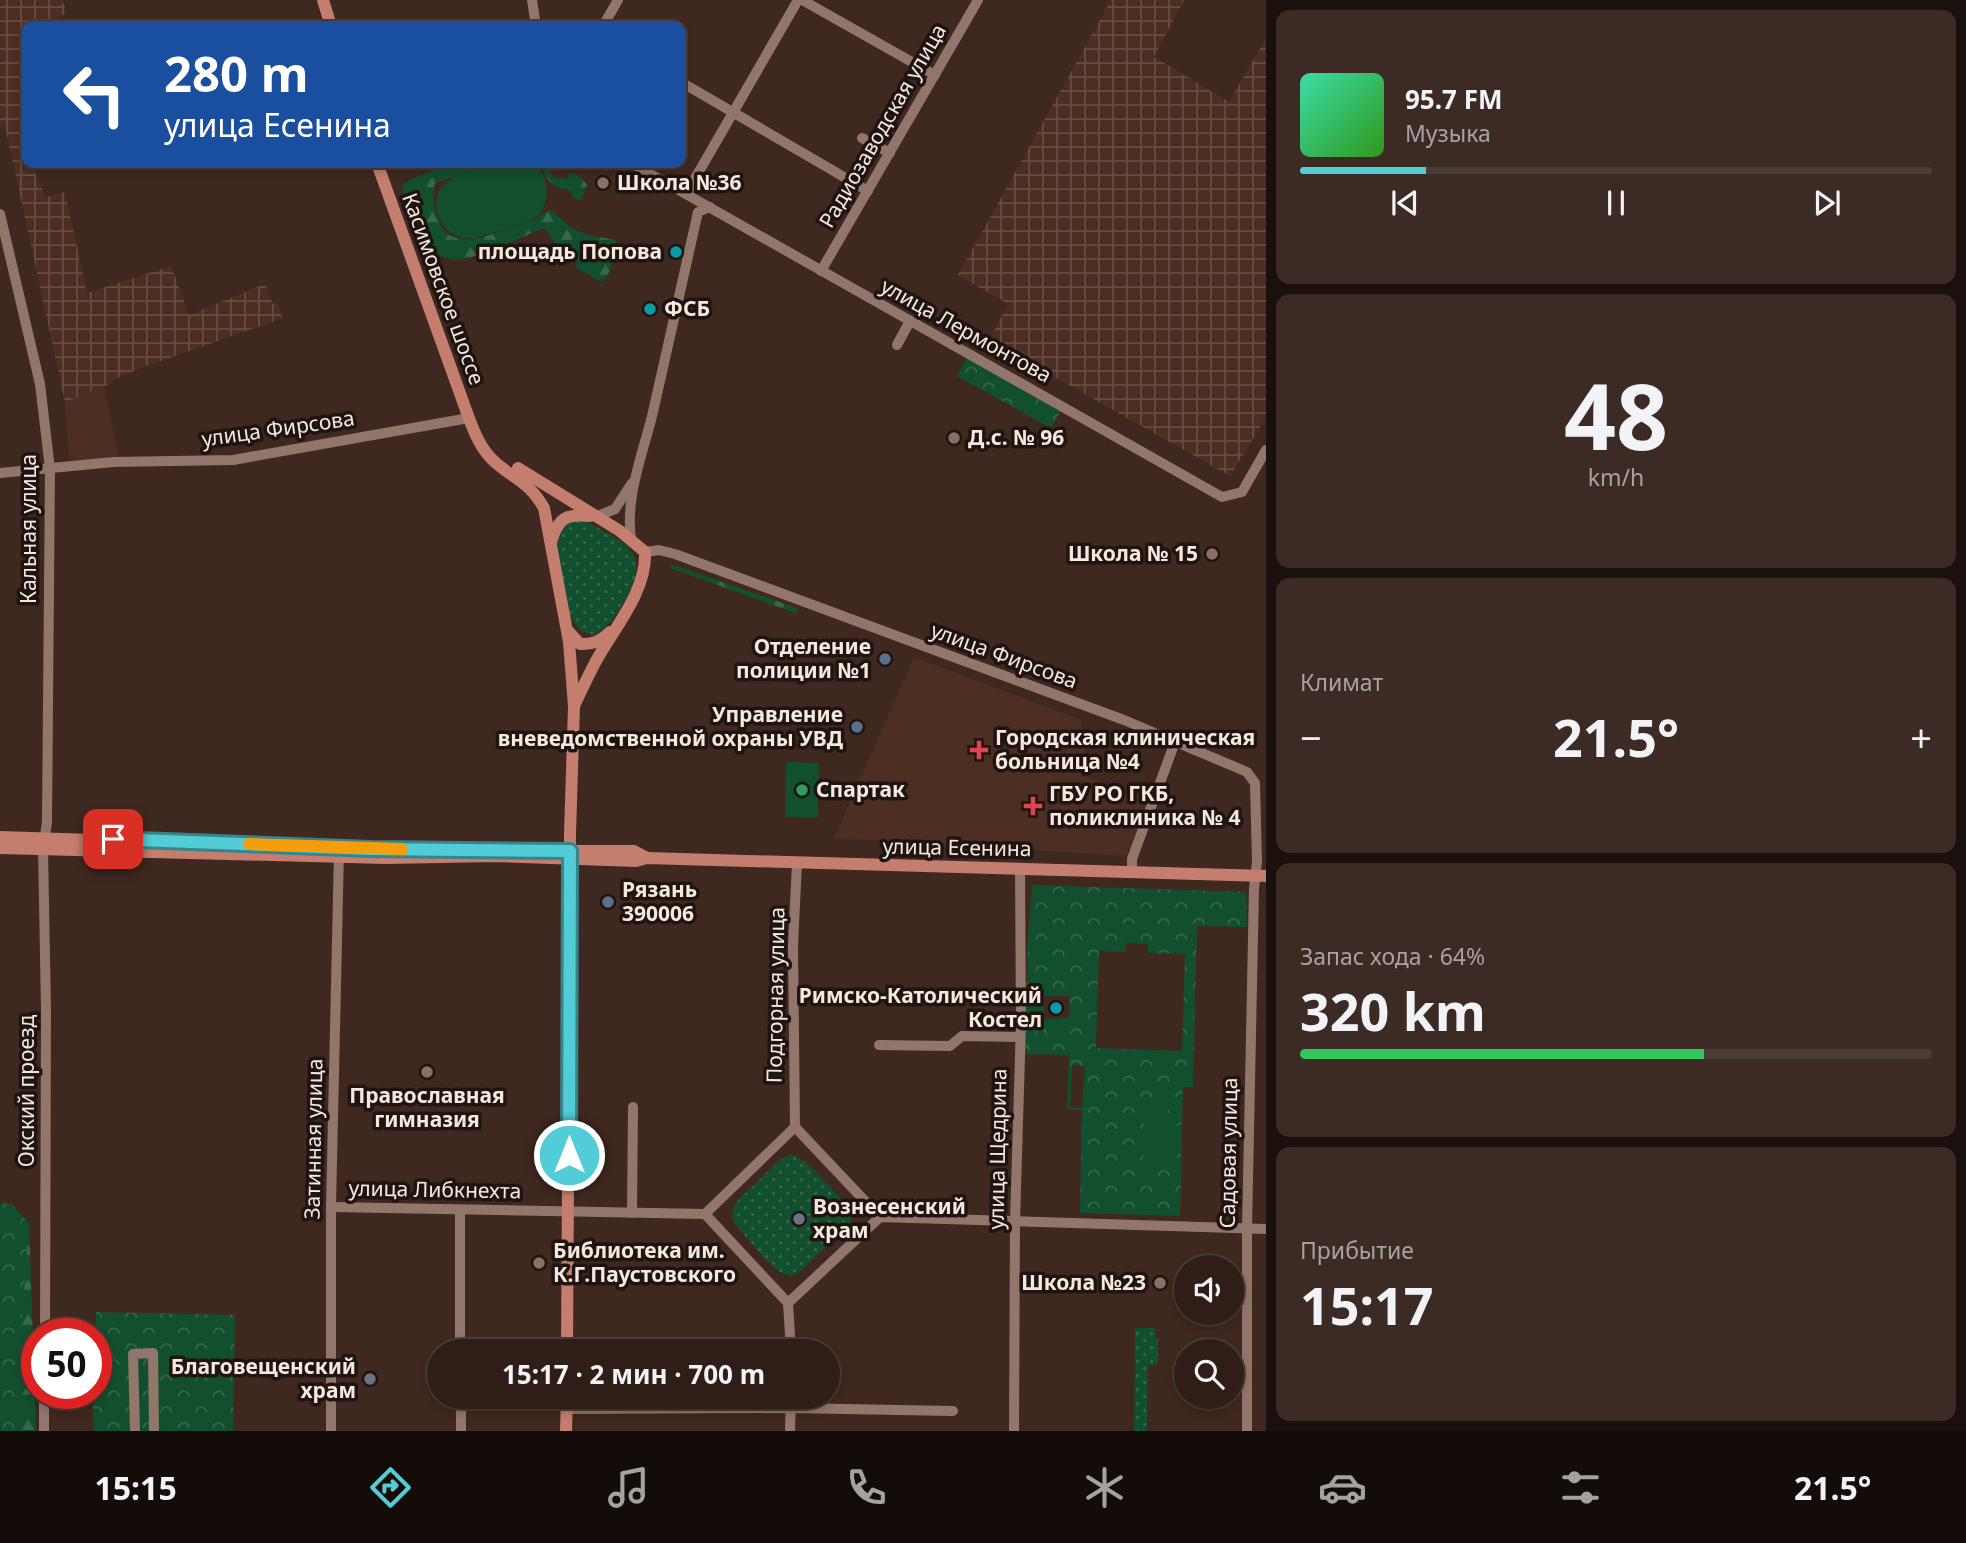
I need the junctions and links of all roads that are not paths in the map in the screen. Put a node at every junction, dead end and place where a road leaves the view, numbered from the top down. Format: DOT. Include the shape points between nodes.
graph roads {
  1 [pos="323,0"];
  2 [pos="531,0"];
  3 [pos="618,0"];
  4 [pos="800,0"];
  5 [pos="978,0"];
  6 [pos="329,21"];
  7 [pos="535,21"];
  8 [pos="606,21"];
  9 [pos="935,75"];
  10 [pos="686,85"];
  11 [pos="733,113"];
  12 [pos="862,138"];
  13 [pos="890,153"];
  14 [pos="379,168"];
  15 [pos="640,168"];
  16 [pos="868,191"];
  17 [pos="686,194"];
  18 [pos="710,207"];
  19 [pos="0,214"];
  20 [pos="821,271"];
  21 [pos="910,321"];
  22 [pos="897,345"];
  23 [pos="471,423"];
  24 [pos="1266,450"];
  25 [pos="50,469"];
  26 [pos="0,472"];
  27 [pos="635,479"];
  28 [pos="595,517"];
  29 [pos="631,539"];
  30 [pos="550,543"];
  31 [pos="645,552"];
  32 [pos="617,624"];
  33 [pos="572,639"];
  34 [pos="596,661"];
  35 [pos="574,706"];
  36 [pos="1175,742"];
  37 [pos="0,837"];
  38 [pos="44,843"];
  39 [pos="0,848"];
  40 [pos="338,852"];
  41 [pos="570,855"];
  42 [pos="797,863"];
  43 [pos="1020,869"];
  44 [pos="1132,872"];
  45 [pos="1261,876"];
  46 [pos="1020,1037"];
  47 [pos="879,1045"];
  48 [pos="633,1107"];
  49 [pos="795,1127"];
  50 [pos="331,1207"];
  51 [pos="460,1210"];
  52 [pos="568,1211"];
  53 [pos="632,1213"];
  54 [pos="705,1214"];
  55 [pos="880,1217"];
  56 [pos="1015,1221"];
  57 [pos="1247,1228"];
  58 [pos="1266,1229"];
  59 [pos="789,1303"];
  60 [pos="44,1318"];
  61 [pos="460,1339"];
  62 [pos="567,1339"];
  63 [pos="790,1339"];
  64 [pos="44,1409"];
  65 [pos="461,1409"];
  66 [pos="567,1409"];
  67 [pos="791,1409"];
  68 [pos="840,1409"];
  69 [pos="953,1411"];
  70 [pos="44,1431"];
  71 [pos="135,1431"];
  72 [pos="154,1431"];
  73 [pos="331,1431"];
  74 [pos="461,1431"];
  75 [pos="566,1431"];
  76 [pos="790,1431"];
  77 [pos="1014,1431"];
  78 [pos="1247,1431"];
  1 -- 6 [label="main road"];
  2 -- 7 [label="street"];
  3 -- 8 [label="street"];
  4 -- 9 [label="street"];
  4 -- 11 [label="street"];
  5 -- 9 [label="street, Радиозаводская улица"];
  9 -- 13 [label="street, Радиозаводская улица"];
  10 -- 11 [label="street"];
  11 -- 16 [label="street"];
  11 -- 17 [label="street"];
  12 -- 13 [label="street"];
  13 -- 16 [label="street, Радиозаводская улица"];
  14 -- 23 [label="main road, Касимовское шоссе"];
  15 -- 17 [label="street, улица Лермонтова"];
  16 -- 20 [label="street, Радиозаводская улица"];
  17 -- 18 [label="street, улица Лермонтова"];
  18 -- 20 [label="street, улица Лермонтова"];
  18 -- 27 [label="street" via="698,212"];
  19 -- 25 [label="street, Кальная улица" via="40,384"];
  20 -- 21 [label="street, улица Лермонтова"];
  21 -- 22 [label="street"];
  21 -- 24 [label="street, улица Лермонтова" via="1222,497 1242,492"];
  23 -- 25 [label="street, улица Фирсова" via="233,460 113,462"];
  23 -- 28 [label="main road, Касимовское шоссе" via="504,460"];
  23 -- 30 [label="main road, Касимовское шоссе" via="482,448 537,495"];
  25 -- 26 [label="street, улица Фирсова"];
  25 -- 38 [label="street, Кальная улица"];
  27 -- 28 [label="street" via="615,509"];
  27 -- 29 [label="street" via="629,515"];
  28 -- 29 [label="main road, Касимовское шоссе"];
  28 -- 30 [label="main road" via="577,514 564,518"];
  29 -- 31 [label="main road, Касимовское шоссе"];
  30 -- 33 [label="main road, Касимовское шоссе"];
  31 -- 32 [label="main road" via="638,589"];
  31 -- 36 [label="street, улица Фирсова" via="675,554"];
  32 -- 33 [label="main road" via="602,640 591,644"];
  32 -- 34 [label="main road"];
  33 -- 34 [label="main road"];
  33 -- 35 [label="main road, Касимовское шоссе"];
  34 -- 35 [label="main road"];
  35 -- 41 [label="main road, Касимовское шоссе"];
  36 -- 44 [label="street" via="1132,859"];
  36 -- 45 [label="street, улица Фирсова" via="1247,772 1255,783"];
  37 -- 38 [label="main road"];
  38 -- 39 [label="main road"];
  38 -- 40 [label="main road, улица Есенина"];
  38 -- 60 [label="street, Окский проезд"];
  40 -- 41 [label="main road, улица Есенина" via="386,858"];
  40 -- 50 [label="street, Затинная улица"];
  41 -- 42 [label="main road, улица Есенина"];
  41 -- 52 [label="main road, Касимовское шоссе"];
  42 -- 43 [label="main road, улица Есенина"];
  42 -- 49 [label="street, Подгорная улица"];
  43 -- 44 [label="main road, улица Есенина"];
  43 -- 46 [label="street, улица Щедрина"];
  44 -- 45 [label="main road, улица Есенина"];
  45 -- 57 [label="street, Садовая улица" via="1254,889"];
  46 -- 47 [label="street" via="962,1036 950,1046"];
  46 -- 56 [label="street, улица Щедрина"];
  48 -- 53 [label="street"];
  49 -- 54 [label="street"];
  49 -- 55 [label="street"];
  50 -- 51 [label="street, улица Либкнехта"];
  50 -- 73 [label="street, Затинная улица"];
  51 -- 52 [label="street, улица Либкнехта"];
  51 -- 61 [label="street"];
  52 -- 53 [label="street, улица Либкнехта"];
  52 -- 62 [label="main road, Касимовское шоссе"];
  53 -- 54 [label="street, улица Либкнехта"];
  54 -- 59 [label="street"];
  55 -- 56 [label="street"];
  55 -- 59 [label="street"];
  56 -- 57 [label="street"];
  56 -- 77 [label="street, улица Щедрина"];
  57 -- 58 [label="street"];
  57 -- 78 [label="street, Садовая улица"];
  59 -- 63 [label="street"];
  64 -- 70 [label="street"];
  65 -- 74 [label="street"];
  66 -- 75 [label="main road"];
  67 -- 76 [label="street"];
  68 -- 69 [label="street"];
  71 -- 72 [label="street" via="134,1353 153,1353"];
}
